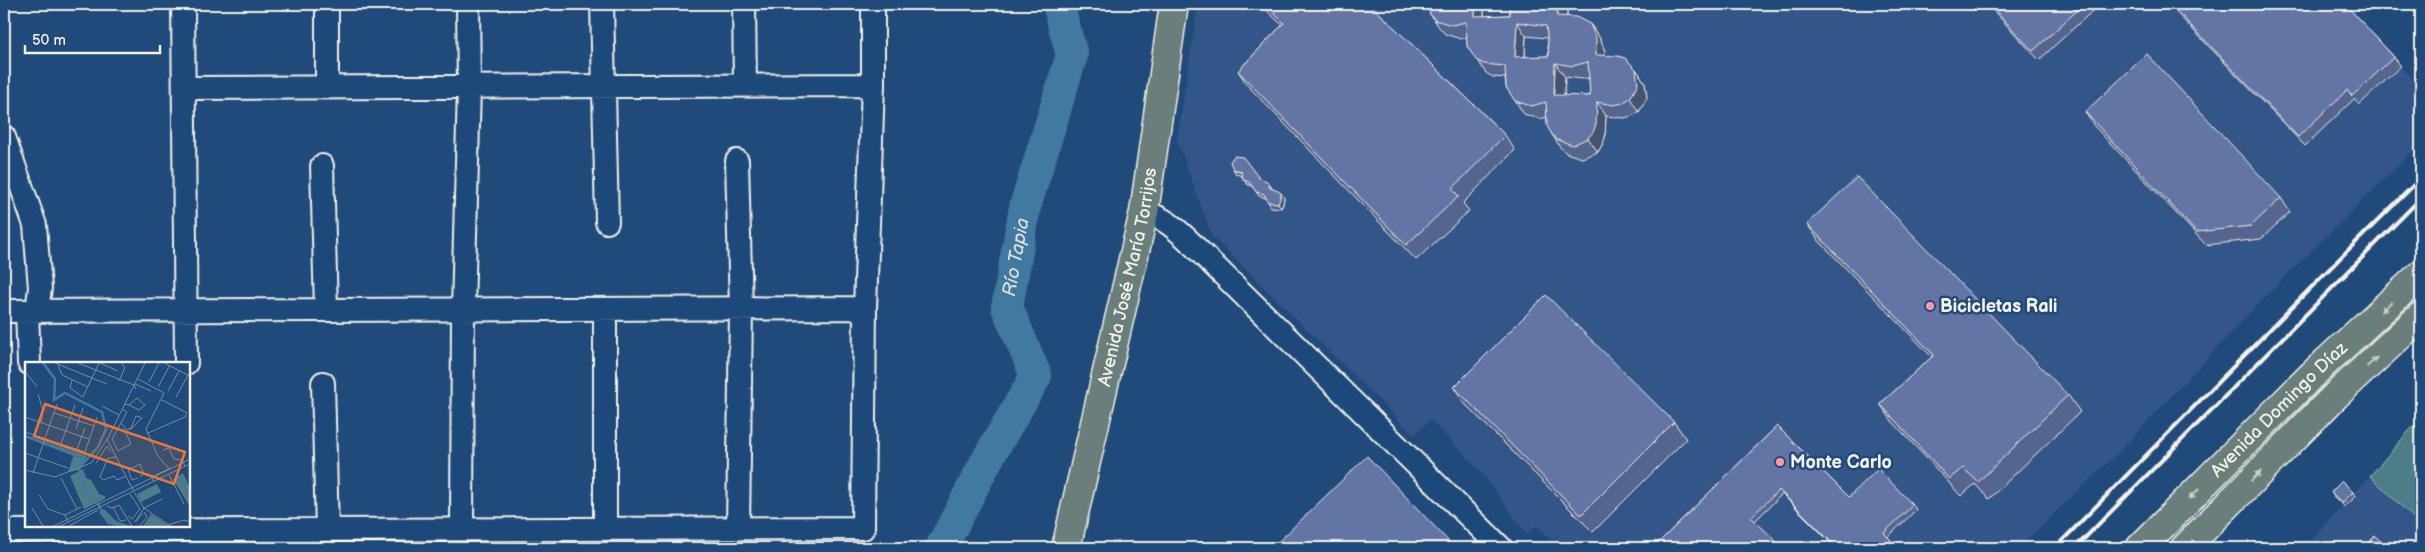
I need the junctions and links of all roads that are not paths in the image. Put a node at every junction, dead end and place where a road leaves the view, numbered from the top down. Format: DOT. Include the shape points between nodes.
graph roads {
  1 [pos="184,4"];
  2 [pos="326,4"];
  3 [pos="468,4"];
  4 [pos="602,4"];
  5 [pos="744,4"];
  6 [pos="873,4"];
  7 [pos="1174,4"];
  8 [pos="745,85"];
  9 [pos="874,85"];
  10 [pos="469,86"];
  11 [pos="603,86"];
  12 [pos="327,87"];
  13 [pos="185,88"];
  14 [pos="4,137"];
  15 [pos="737,161"];
  16 [pos="322,166"];
  17 [pos="1144,212"];
  18 [pos="607,222"];
  19 [pos="2421,274"];
  20 [pos="865,308"];
  21 [pos="741,309"];
  22 [pos="326,310"];
  23 [pos="463,310"];
  24 [pos="605,310"];
  25 [pos="4,311"];
  26 [pos="32,311"];
  27 [pos="186,311"];
  28 [pos="2421,316"];
  29 [pos="29,362"];
  30 [pos="186,362"];
  31 [pos="324,383"];
  32 [pos="34,528"];
  33 [pos="606,529"];
  34 [pos="738,529"];
  35 [pos="327,530"];
  36 [pos="462,530"];
  37 [pos="4,531"];
  38 [pos="186,535"];
  39 [pos="1066,548"];
  40 [pos="1501,548"];
  41 [pos="2140,548"];
  42 [pos="2185,548"];
  1 -- 13 [label="street"];
  2 -- 12 [label="street"];
  3 -- 10 [label="street"];
  4 -- 11 [label="street"];
  5 -- 8 [label="street"];
  6 -- 9 [label="street"];
  7 -- 17 [label="main road, Avenida José María Torrijos"];
  8 -- 9 [label="street"];
  8 -- 11 [label="street"];
  9 -- 20 [label="street"];
  10 -- 11 [label="street"];
  10 -- 12 [label="street"];
  10 -- 23 [label="street"];
  11 -- 18 [label="street"];
  12 -- 13 [label="street"];
  13 -- 27 [label="street"];
  14 -- 26 [label="street" via="35,224 40,288"];
  15 -- 21 [label="street"];
  16 -- 22 [label="street"];
  17 -- 39 [label="main road, Avenida José María Torrijos"];
  17 -- 40 [label="street" via="1169,223 1186,238"];
  19 -- 41 [label="main road, Avenida Domingo Díaz, one-way" via="2313,374"];
  20 -- 21 [label="street"];
  20 -- 34 [label="street" via="863,528"];
  21 -- 24 [label="street"];
  21 -- 34 [label="street"];
  22 -- 23 [label="street"];
  22 -- 27 [label="street"];
  23 -- 24 [label="street"];
  23 -- 36 [label="street"];
  24 -- 33 [label="street"];
  25 -- 26 [label="street"];
  26 -- 27 [label="street"];
  26 -- 29 [label="street"];
  27 -- 30 [label="street"];
  42 -- 28 [label="main road, Avenida Domingo Díaz, one-way" via="2336,395"];
  31 -- 35 [label="street"];
  32 -- 37 [label="street"];
  32 -- 38 [label="street"];
  33 -- 34 [label="street"];
  33 -- 36 [label="street"];
  35 -- 36 [label="street"];
  35 -- 38 [label="street"];
}
